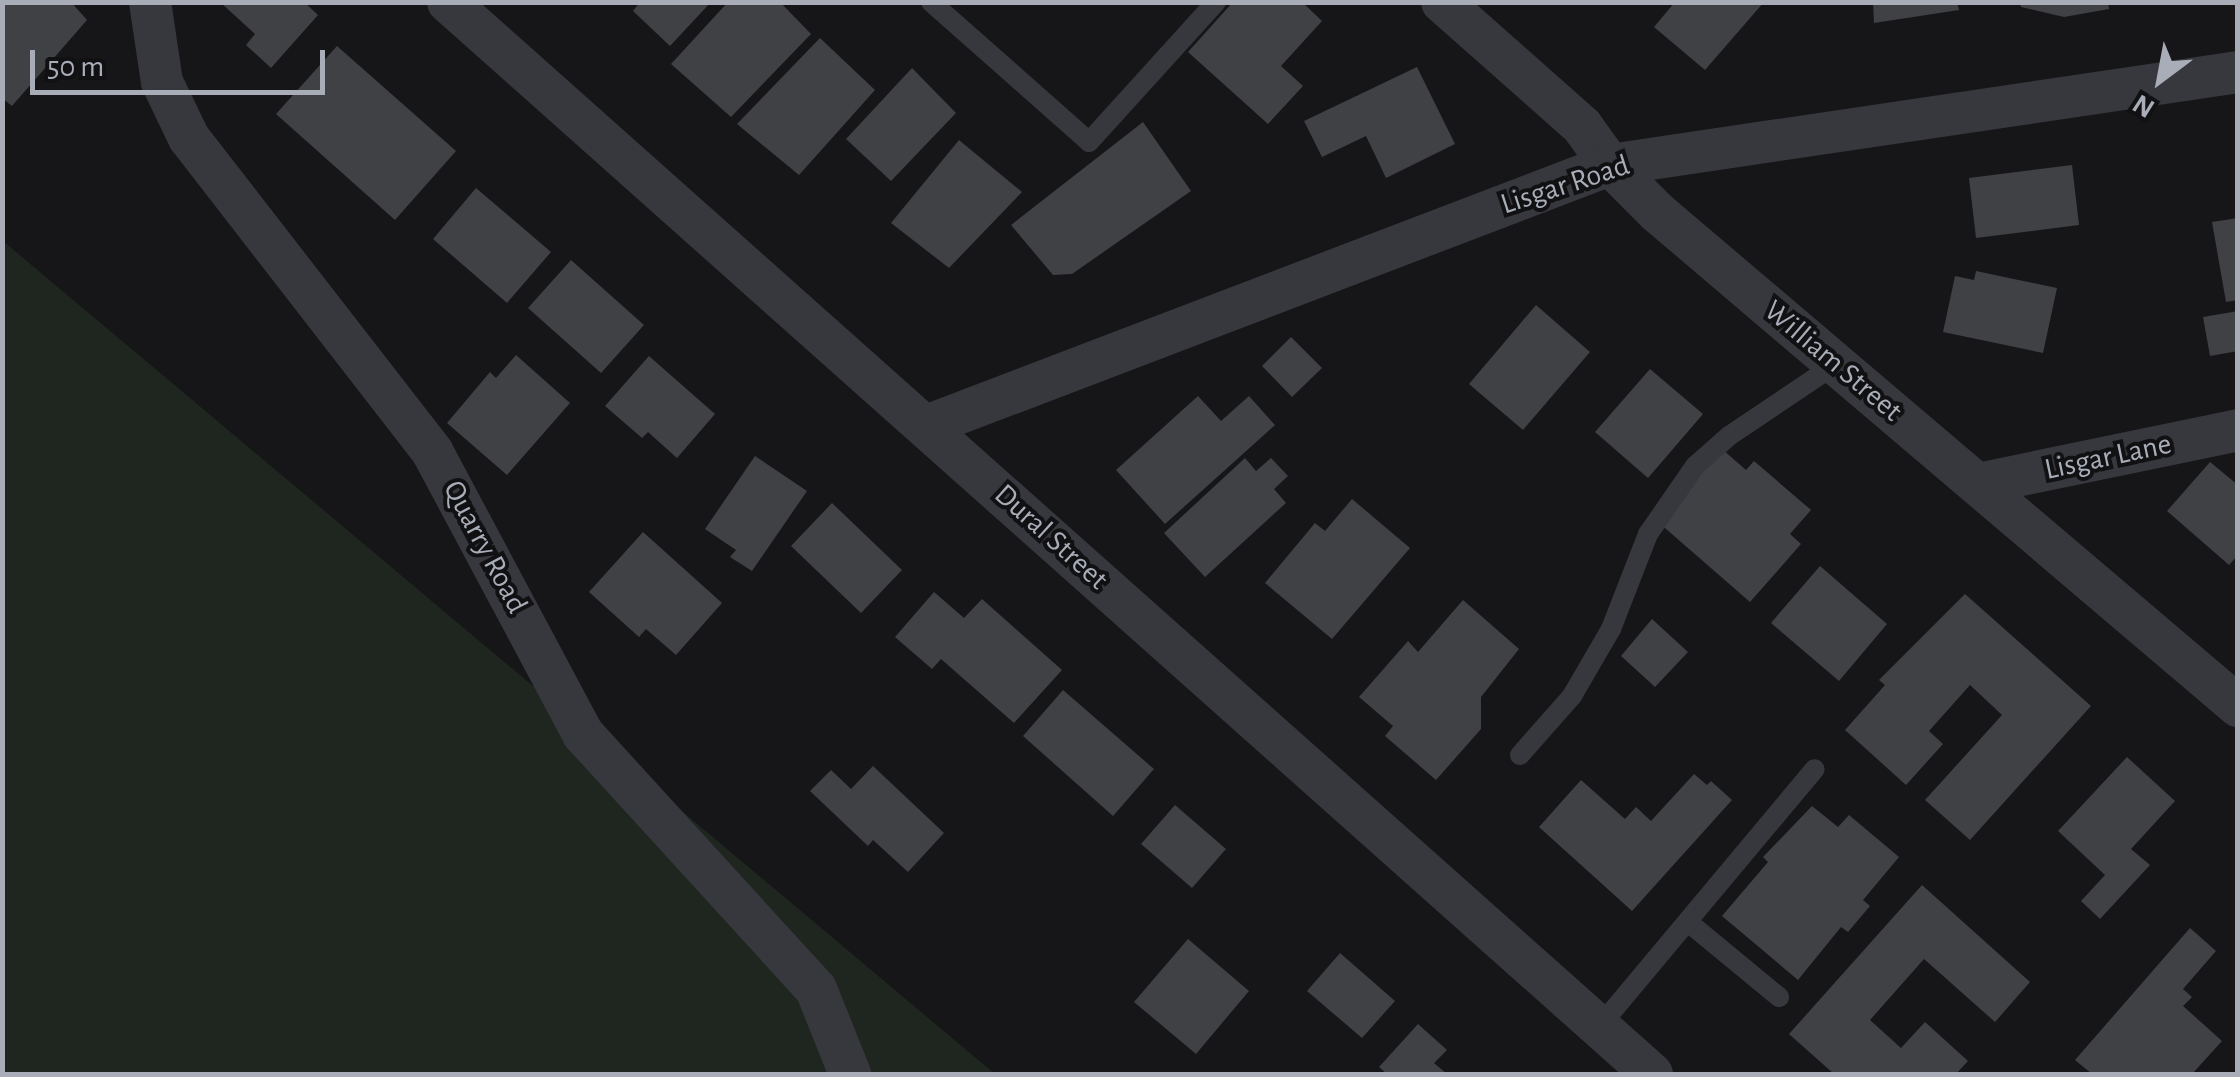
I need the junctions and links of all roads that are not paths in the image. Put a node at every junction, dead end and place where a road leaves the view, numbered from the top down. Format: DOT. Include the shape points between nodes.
graph roads {
  1 [pos="150,2"];
  2 [pos="448,2"];
  3 [pos="931,2"];
  4 [pos="1216,2"];
  5 [pos="1442,2"];
  6 [pos="2238,72"];
  7 [pos="1610,165"];
  8 [pos="1836,364"];
  9 [pos="926,426"];
  10 [pos="2238,430"];
  11 [pos="1978,484"];
  12 [pos="2238,706"];
  13 [pos="1520,755"];
  14 [pos="1815,770"];
  15 [pos="1688,922"];
  16 [pos="1779,997"];
  17 [pos="1599,1027"];
  18 [pos="850,1074"];
  19 [pos="1652,1074"];
  1 -- 18 [label="street, Quarry Road" via="162,82 189,138 433,452 583,734 816,990"];
  2 -- 9 [label="street, Dural Street"];
  3 -- 4 [label="lane" via="1088,142"];
  5 -- 7 [label="street, William Street" via="1582,126"];
  6 -- 7 [label="street, Lisgar Road"];
  7 -- 8 [label="street, William Street"];
  7 -- 9 [label="street, Lisgar Road"];
  8 -- 11 [label="street, William Street"];
  8 -- 13 [label="lane" via="1728,436 1683,481 1648,534 1611,629 1572,696"];
  9 -- 17 [label="street, Dural Street"];
  10 -- 11 [label="street, Lisgar Lane"];
  11 -- 12 [label="street, William Street"];
  14 -- 15 [label="lane"];
  15 -- 16 [label="lane"];
  15 -- 17 [label="lane"];
  17 -- 19 [label="street, Dural Street"];
}
